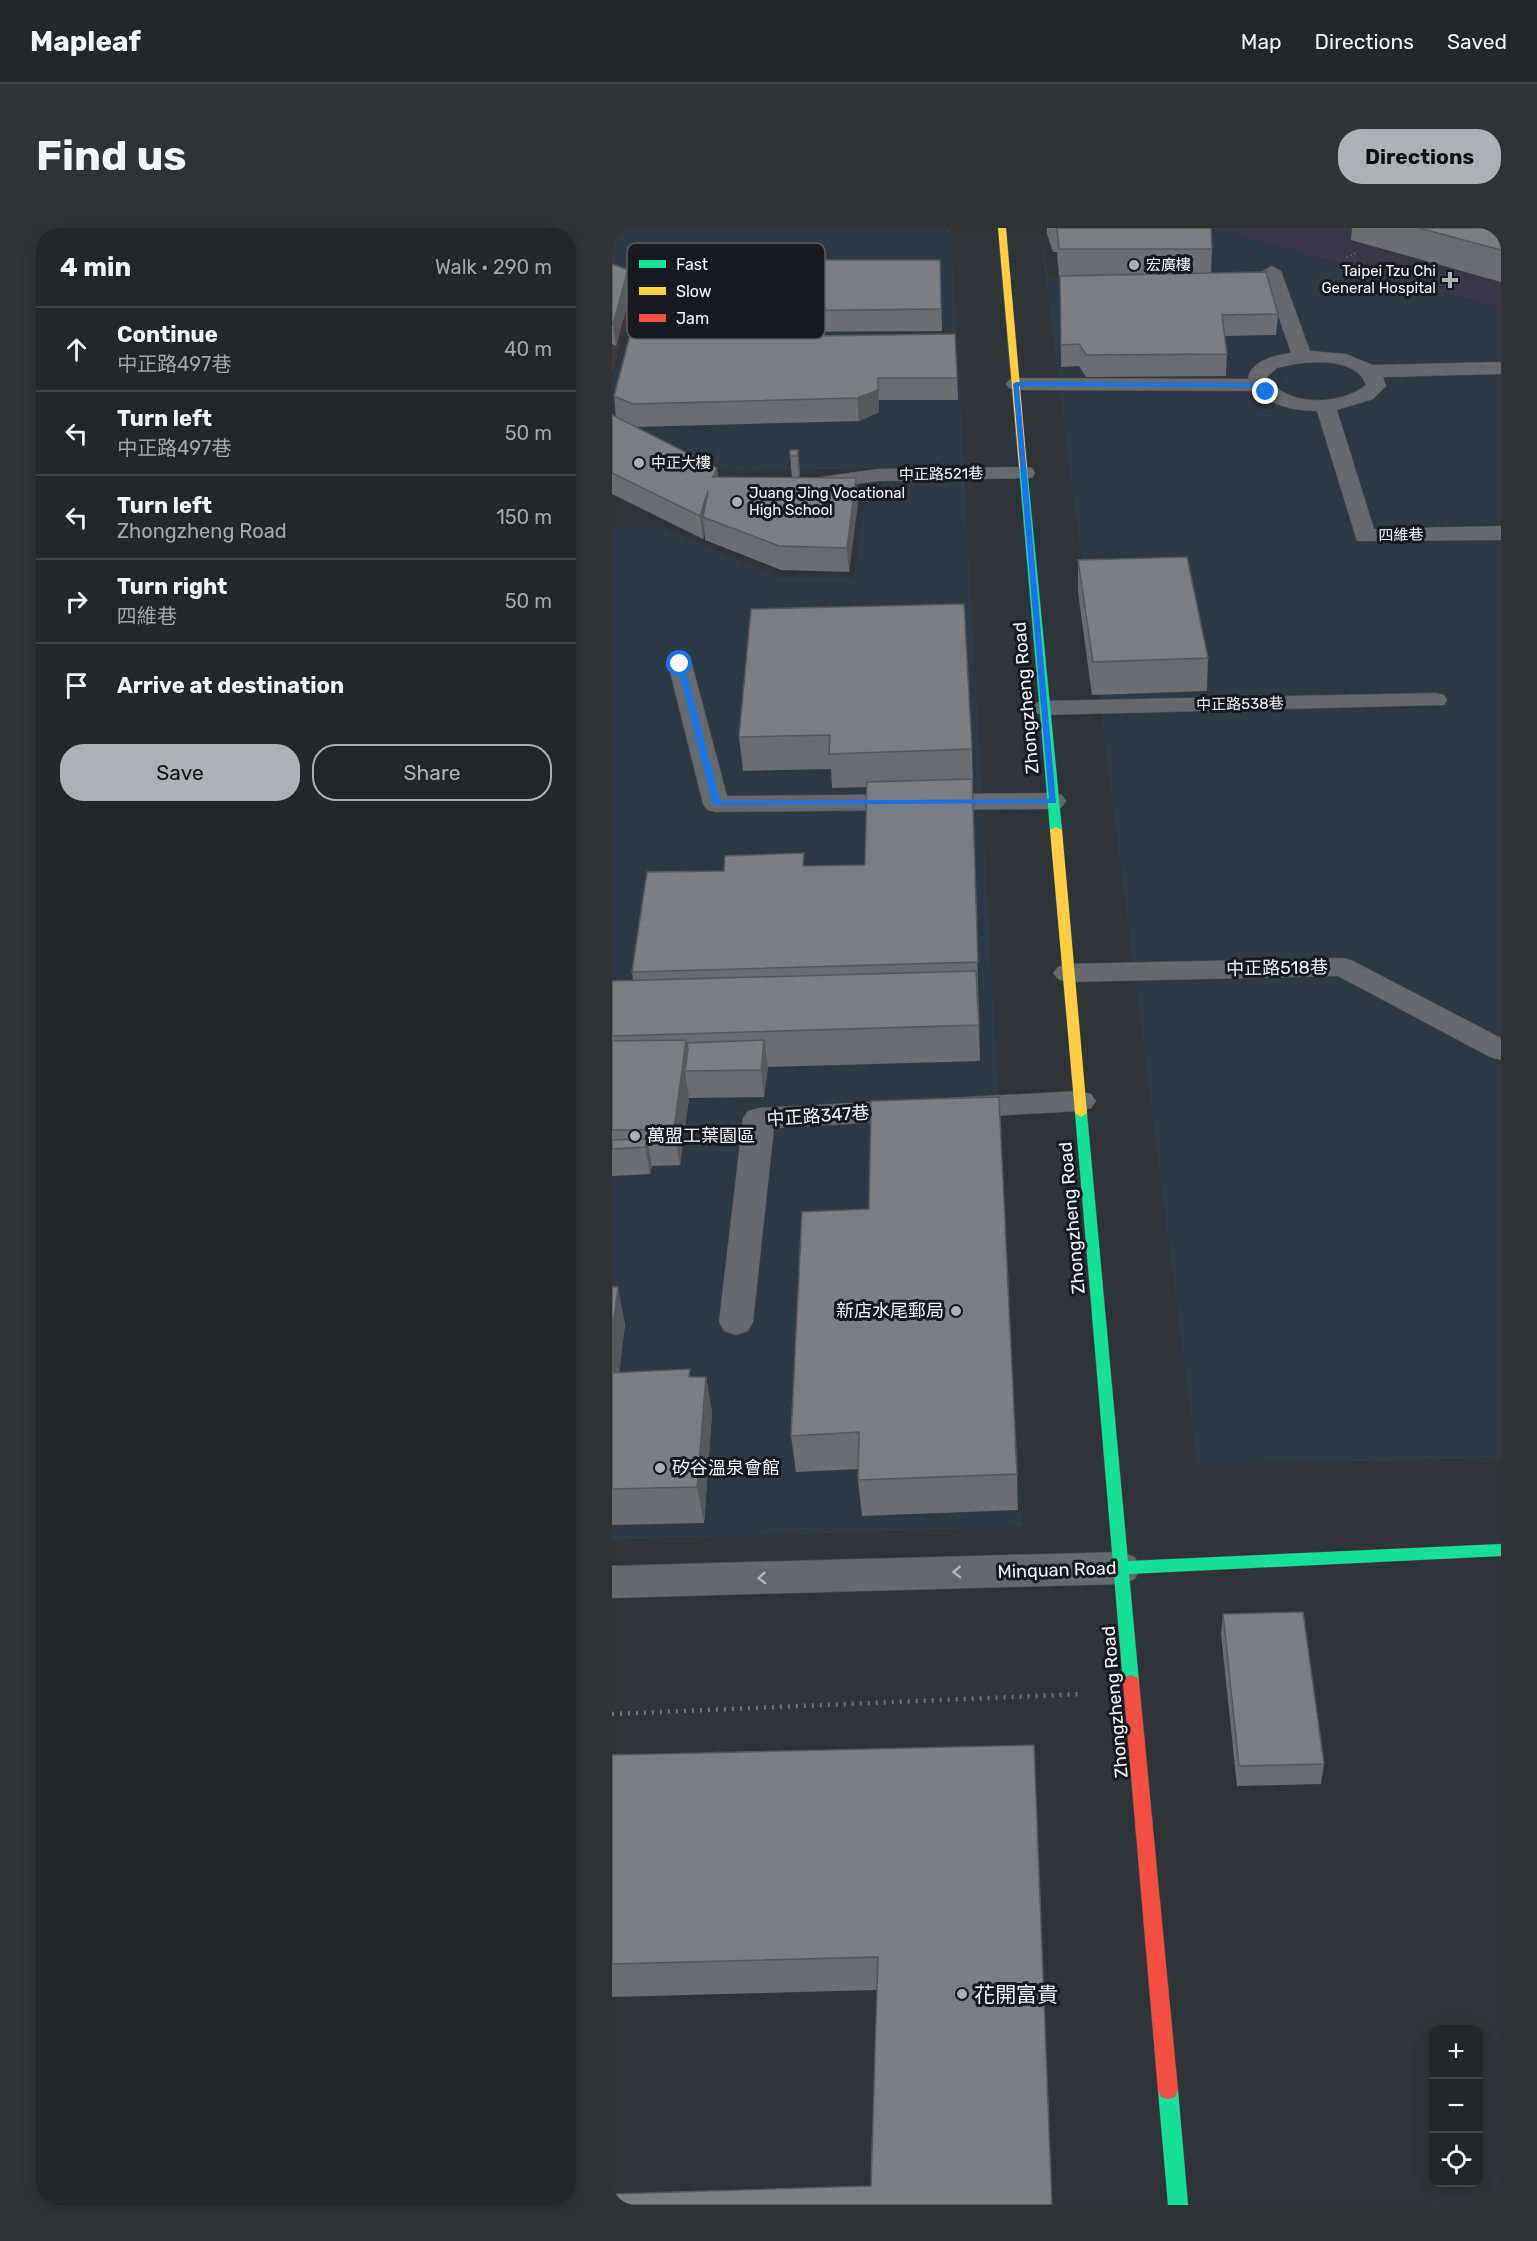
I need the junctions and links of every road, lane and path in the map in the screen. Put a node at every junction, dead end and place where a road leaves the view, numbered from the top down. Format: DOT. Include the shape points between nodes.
graph roads {
  1 [pos="1002,228"];
  2 [pos="1358,252"];
  3 [pos="1347,257"];
  4 [pos="1272,271"];
  5 [pos="1302,357"];
  6 [pos="1501,368"];
  7 [pos="1368,371"];
  8 [pos="1016,384"];
  9 [pos="1259,385"];
  10 [pos="1325,405"];
  11 [pos="1024,473"];
  12 [pos="795,485"];
  13 [pos="1501,533"];
  14 [pos="680,664"];
  15 [pos="1435,700"];
  16 [pos="1045,708"];
  17 [pos="1053,801"];
  18 [pos="1068,973"];
  19 [pos="1501,1050"];
  20 [pos="1080,1101"];
  21 [pos="736,1322"];
  22 [pos="1501,1550"];
  23 [pos="1121,1568"];
  24 [pos="612,1582"];
  25 [pos="1132,1692"];
  26 [pos="612,1714"];
  27 [pos="1178,2205"];
  1 -- 8 [label="street, Zhongzheng Road"];
  2 -- 3 [label="path"];
  4 -- 5 [label="lane"];
  5 -- 7 [label="lane" via="1340,359"];
  5 -- 9 [label="lane" via="1261,370 1257,377"];
  6 -- 7 [label="lane"];
  7 -- 10 [label="lane" via="1376,386 1370,393 1344,404"];
  8 -- 9 [label="lane"];
  8 -- 11 [label="street, Zhongzheng Road"];
  9 -- 10 [label="lane" via="1271,395 1291,402"];
  10 -- 13 [label="lane, 四維巷" via="1365,536"];
  11 -- 12 [label="lane, 中正路521巷" via="878,475"];
  11 -- 16 [label="street, Zhongzheng Road"];
  14 -- 17 [label="lane" via="716,804"];
  15 -- 16 [label="lane, 中正路538巷"];
  16 -- 17 [label="street, Zhongzheng Road"];
  17 -- 18 [label="street, Zhongzheng Road"];
  18 -- 19 [label="lane, 中正路518巷" via="1344,967"];
  18 -- 20 [label="street, Zhongzheng Road"];
  20 -- 21 [label="lane, 中正路347巷" via="759,1118"];
  20 -- 23 [label="street, Zhongzheng Road"];
  22 -- 23 [label="street, Minquan Road"];
  23 -- 24 [label="lane, Minquan Road, one-way"];
  23 -- 25 [label="street, Zhongzheng Road"];
  25 -- 26 [label="path"];
  25 -- 27 [label="street, Zhongzheng Road"];
}
